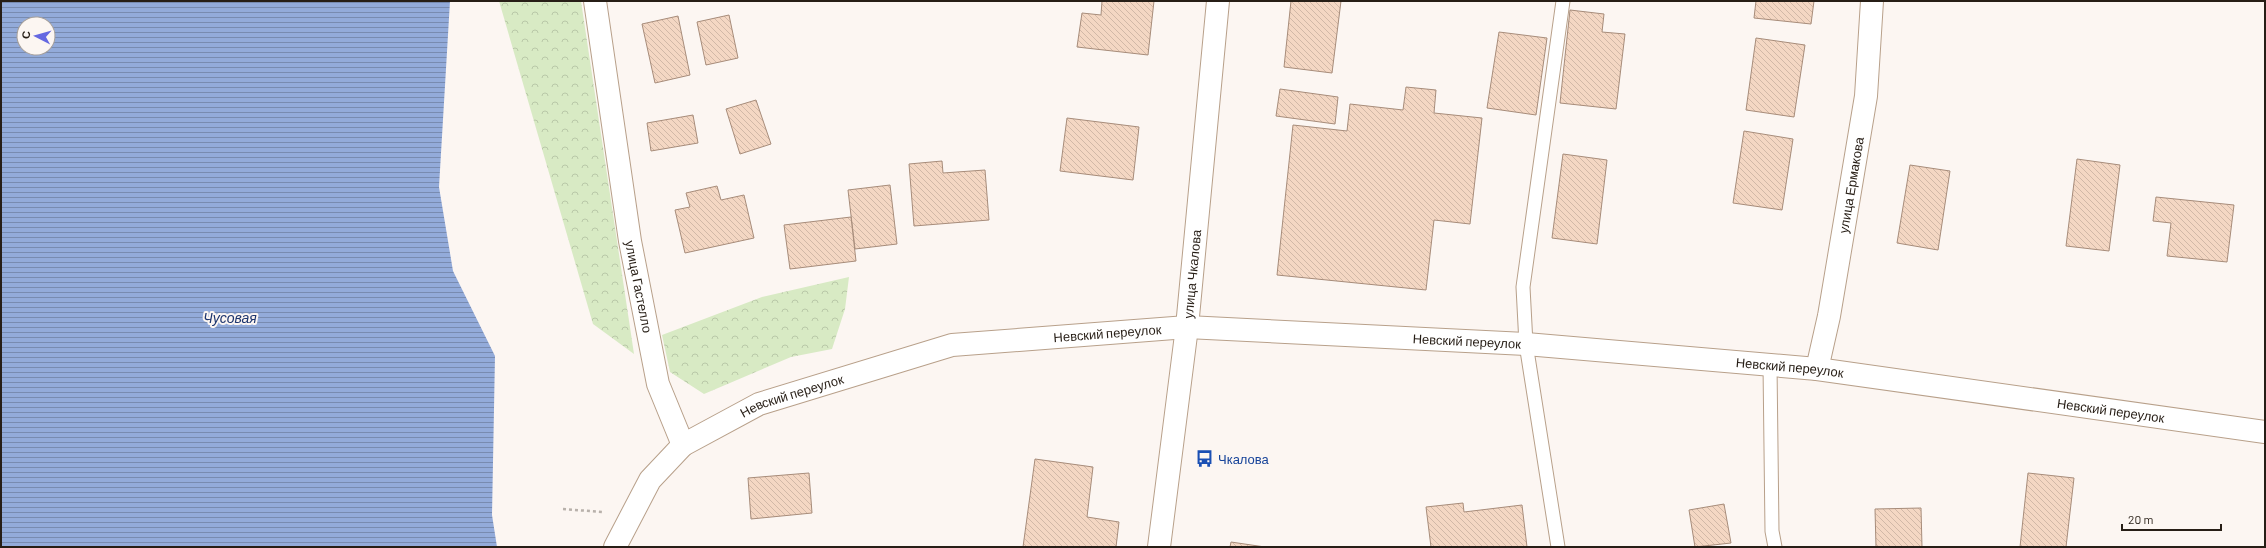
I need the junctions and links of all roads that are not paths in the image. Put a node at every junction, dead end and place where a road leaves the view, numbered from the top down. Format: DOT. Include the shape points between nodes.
graph roads {
  1 [pos="595,1"];
  2 [pos="1218,1"];
  3 [pos="1563,1"];
  4 [pos="1872,1"];
  5 [pos="1186,327"];
  6 [pos="1526,344"];
  7 [pos="1770,366"];
  8 [pos="1817,369"];
  9 [pos="2265,432"];
  10 [pos="683,445"];
  11 [pos="615,547"];
  12 [pos="1159,547"];
  13 [pos="1558,547"];
  14 [pos="1775,547"];
  1 -- 10 [label="street, улица Гастелло" via="633,256 658,384"];
  2 -- 5 [label="street, улица Чкалова"];
  3 -- 6 [label="lane" via="1524,287"];
  4 -- 8 [label="street, улица Ермакова" via="1866,96 1829,316"];
  5 -- 6 [label="street, Невский переулок"];
  5 -- 10 [label="street, Невский переулок" via="952,345 759,404"];
  5 -- 12 [label="street, улица Чкалова"];
  6 -- 7 [label="street, Невский переулок"];
  6 -- 13 [label="lane"];
  7 -- 8 [label="street, Невский переулок"];
  7 -- 14 [label="lane" via="1772,531"];
  8 -- 9 [label="street, Невский переулок"];
  10 -- 11 [label="street" via="650,480"];
}
